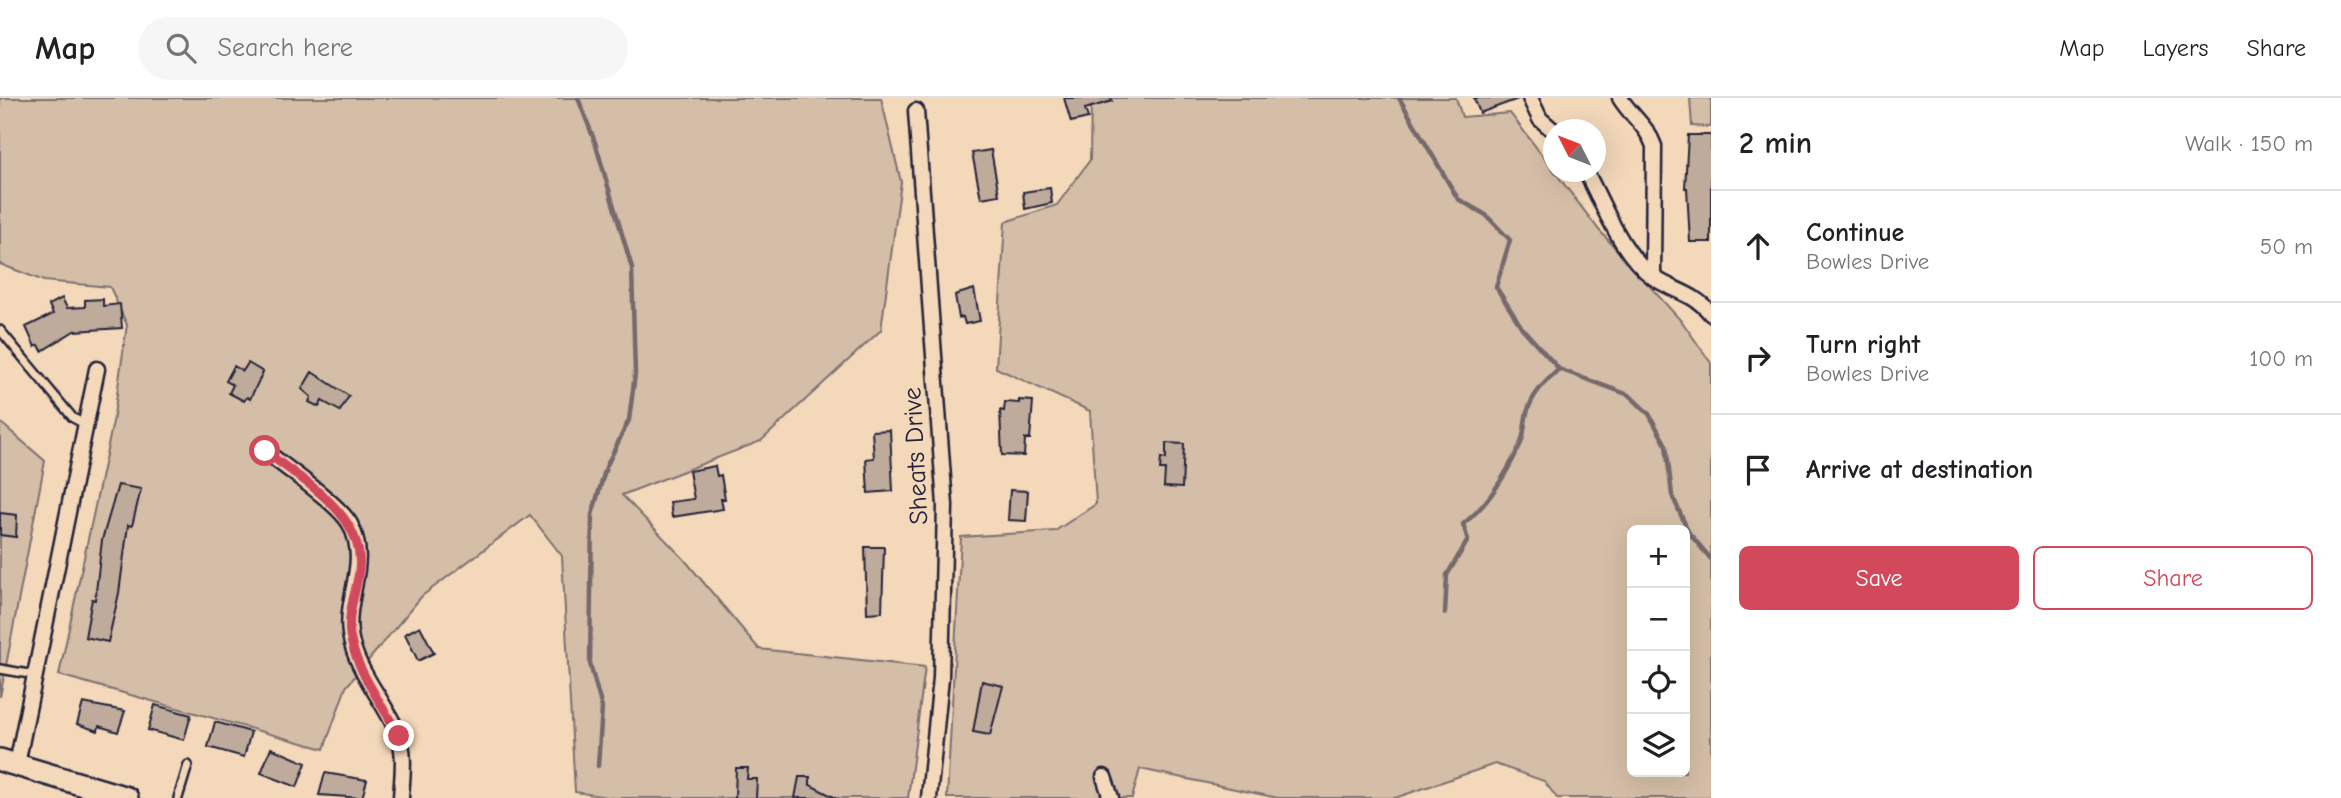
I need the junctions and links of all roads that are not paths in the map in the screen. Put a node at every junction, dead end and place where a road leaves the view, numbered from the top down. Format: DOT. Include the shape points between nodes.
graph roads {
  1 [pos="1530,98"];
  2 [pos="1620,98"];
  3 [pos="916,111"];
  4 [pos="1543,122"];
  5 [pos="1591,182"];
  6 [pos="1653,277"];
  7 [pos="1711,314"];
  8 [pos="0,330"];
  9 [pos="96,369"];
  10 [pos="85,424"];
  11 [pos="265,451"];
  12 [pos="0,669"];
  13 [pos="35,676"];
  14 [pos="8,762"];
  15 [pos="188,765"];
  16 [pos="1104,777"];
  17 [pos="127,798"];
  18 [pos="178,798"];
  19 [pos="401,798"];
  20 [pos="929,798"];
  21 [pos="1111,798"];
  1 -- 4 [label="street"];
  2 -- 6 [label="street" via="1649,131 1654,146"];
  3 -- 20 [label="street, Sheats Drive" via="944,505 941,678"];
  5 -- 6 [label="street" via="1632,256"];
  6 -- 7 [label="street" via="1691,295"];
  8 -- 10 [label="lane" via="73,418"];
  9 -- 10 [label="street"];
  10 -- 13 [label="street"];
  11 -- 19 [label="street" via="339,512 354,535 359,570 350,636 399,736"];
  12 -- 13 [label="lane"];
  13 -- 14 [label="street"];
  14 -- 17 [label="main road"];
  15 -- 18 [label="lane"];
  16 -- 21 [label="street"];
}
